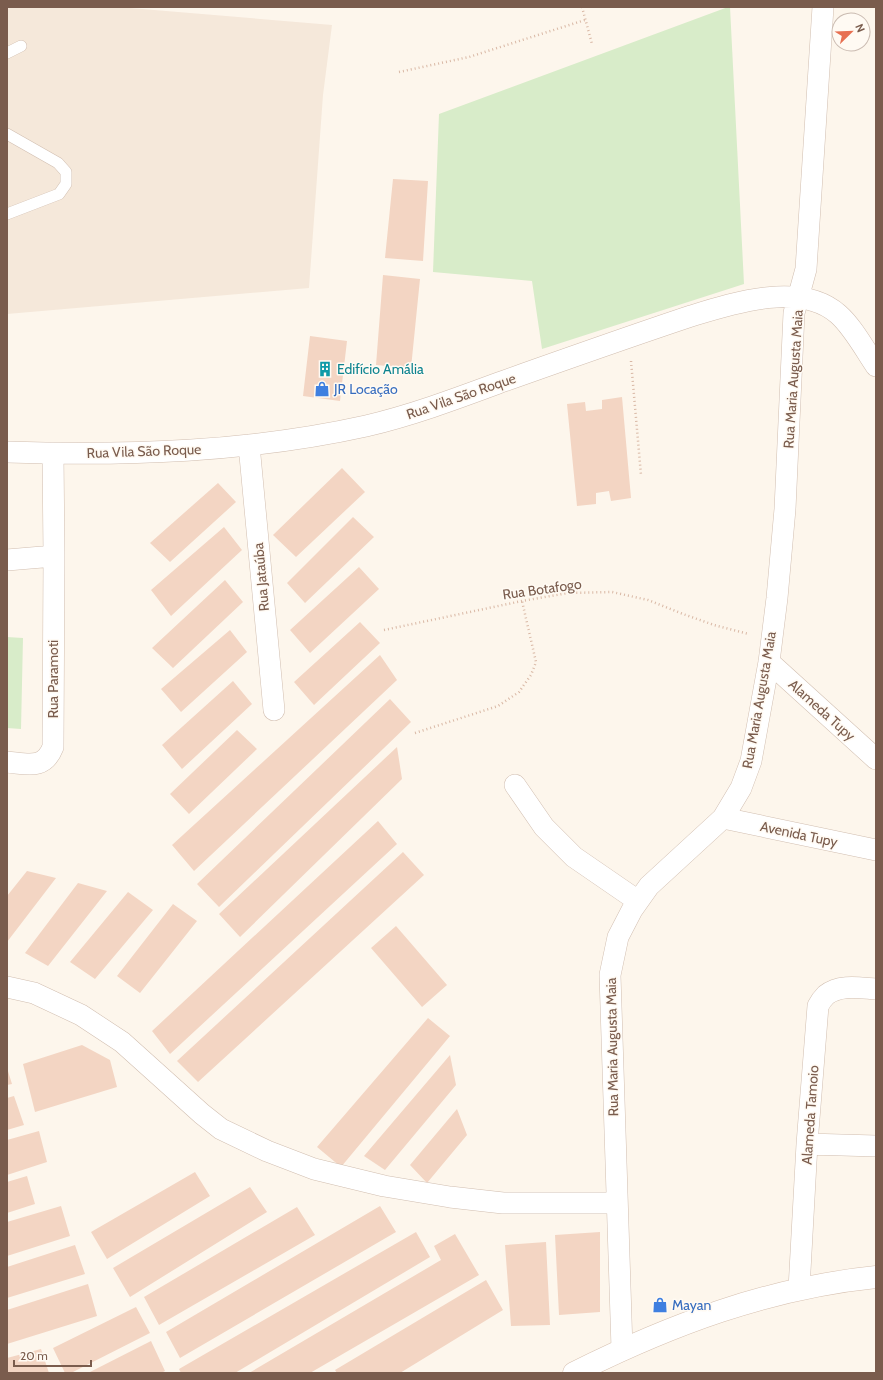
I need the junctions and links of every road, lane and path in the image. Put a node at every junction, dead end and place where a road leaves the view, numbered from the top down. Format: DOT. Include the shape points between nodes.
graph roads {
  1 [pos="582,7"];
  2 [pos="823,7"];
  3 [pos="585,20"];
  4 [pos="7,43"];
  5 [pos="592,44"];
  6 [pos="7,53"];
  7 [pos="399,72"];
  8 [pos="7,134"];
  9 [pos="7,214"];
  10 [pos="800,297"];
  11 [pos="628,337"];
  12 [pos="876,366"];
  13 [pos="249,445"];
  14 [pos="7,452"];
  15 [pos="53,454"];
  16 [pos="641,475"];
  17 [pos="54,556"];
  18 [pos="7,560"];
  19 [pos="522,601"];
  20 [pos="384,630"];
  21 [pos="771,639"];
  22 [pos="769,662"];
  23 [pos="274,710"];
  24 [pos="415,733"];
  25 [pos="876,759"];
  26 [pos="7,762"];
  27 [pos="515,785"];
  28 [pos="723,818"];
  29 [pos="876,850"];
  30 [pos="638,901"];
  31 [pos="7,987"];
  32 [pos="876,989"];
  33 [pos="808,1144"];
  34 [pos="876,1146"];
  35 [pos="616,1203"];
  36 [pos="876,1277"];
  37 [pos="799,1288"];
  38 [pos="622,1349"];
  39 [pos="574,1373"];
  1 -- 3 [label="path"];
  2 -- 10 [label="street, Rua Maria Augusta Maia" via="806,269"];
  3 -- 5 [label="path"];
  3 -- 7 [label="path" via="469,57"];
  4 -- 6 [label="lane" via="21,46"];
  8 -- 9 [label="lane" via="58,163 66,172 66,184 59,194"];
  10 -- 11 [label="street, Rua Vila São Roque" via="725,305"];
  10 -- 12 [label="street, Rua Vila São Roque" via="821,303 838,314 854,332"];
  10 -- 21 [label="street, Rua Maria Augusta Maia" via="794,313 785,509 778,598"];
  11 -- 13 [label="street, Rua Vila São Roque" via="417,412 367,426"];
  11 -- 16 [label="path"];
  13 -- 15 [label="street, Rua Vila São Roque" via="173,451"];
  13 -- 23 [label="street, Rua Jataúba"];
  14 -- 15 [label="street, Rua Vila São Roque"];
  15 -- 17 [label="street, Rua Paramoti"];
  17 -- 18 [label="street"];
  17 -- 26 [label="street, Rua Paramoti" via="53,747 50,756 43,762"];
  19 -- 20 [label="path, Rua Botafogo"];
  19 -- 21 [label="path, Rua Botafogo" via="568,593 612,592 648,600 714,625"];
  19 -- 24 [label="path" via="536,662 531,675 519,692 498,706"];
  21 -- 22 [label="street, Rua Maria Augusta Maia"];
  22 -- 25 [label="street, Alameda Tupy"];
  22 -- 28 [label="street, Rua Maria Augusta Maia" via="751,761 741,788"];
  27 -- 30 [label="street" via="544,827 574,857"];
  28 -- 29 [label="street, Avenida Tupy"];
  28 -- 30 [label="street, Rua Maria Augusta Maia" via="649,886"];
  30 -- 35 [label="street, Rua Maria Augusta Maia" via="618,937 610,975"];
  31 -- 35 [label="street" via="34,993 81,1015 122,1042 221,1128 267,1151 314,1169 384,1186 450,1197 504,1203"];
  32 -- 33 [label="street, Alameda Tamoio" via="849,987 836,990 825,995 818,1006"];
  33 -- 34 [label="street"];
  33 -- 37 [label="street, Alameda Tamoio"];
  35 -- 38 [label="street, Rua Maria Augusta Maia"];
  36 -- 37 [label="street"];
  37 -- 38 [label="street" via="686,1322"];
  38 -- 39 [label="street"];
}
